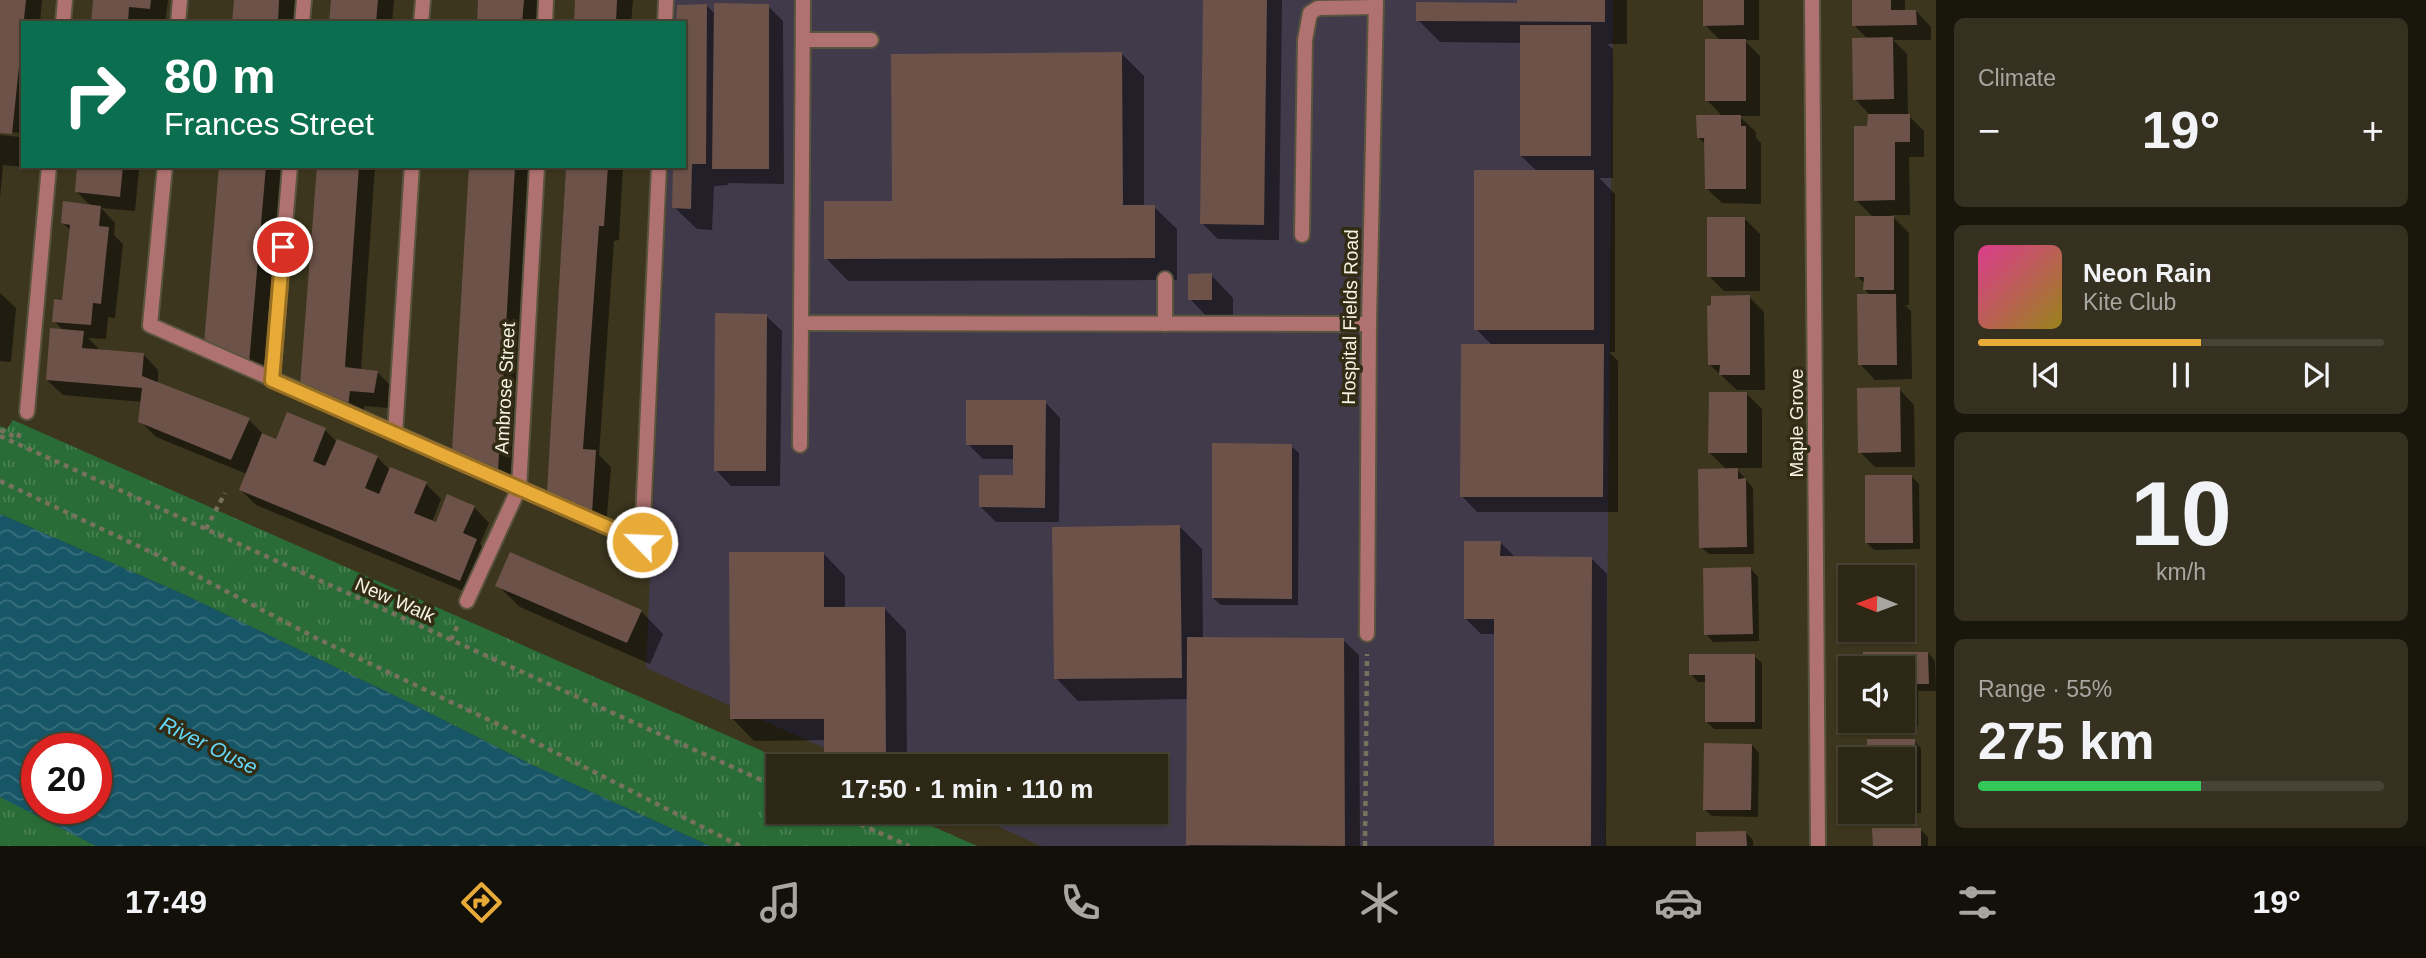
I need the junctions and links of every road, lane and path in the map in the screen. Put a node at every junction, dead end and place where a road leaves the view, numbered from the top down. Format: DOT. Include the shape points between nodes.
graph roads {
  1 [pos="65,0"];
  2 [pos="180,0"];
  3 [pos="303,0"];
  4 [pos="423,0"];
  5 [pos="546,0"];
  6 [pos="666,0"];
  7 [pos="803,0"];
  8 [pos="1812,0"];
  9 [pos="1375,3"];
  10 [pos="63,21"];
  11 [pos="178,21"];
  12 [pos="302,21"];
  13 [pos="421,21"];
  14 [pos="545,21"];
  15 [pos="665,21"];
  16 [pos="803,40"];
  17 [pos="871,40"];
  18 [pos="48,168"];
  19 [pos="165,168"];
  20 [pos="290,168"];
  21 [pos="412,168"];
  22 [pos="537,168"];
  23 [pos="659,168"];
  24 [pos="1302,235"];
  25 [pos="1165,279"];
  26 [pos="801,323"];
  27 [pos="1165,324"];
  28 [pos="1369,324"];
  29 [pos="272,380"];
  30 [pos="27,412"];
  31 [pos="395,433"];
  32 [pos="0,436"];
  33 [pos="800,445"];
  34 [pos="0,481"];
  35 [pos="519,488"];
  36 [pos="225,493"];
  37 [pos="206,529"];
  38 [pos="467,601"];
  39 [pos="460,618"];
  40 [pos="1367,634"];
  41 [pos="451,640"];
  42 [pos="766,782"];
  43 [pos="860,824"];
  44 [pos="740,846"];
  45 [pos="909,846"];
  46 [pos="1365,846"];
  47 [pos="1818,846"];
  1 -- 10 [label="street"];
  2 -- 11 [label="street"];
  3 -- 12 [label="street"];
  4 -- 13 [label="street"];
  5 -- 14 [label="street"];
  6 -- 15 [label="street"];
  7 -- 16 [label="street"];
  8 -- 47 [label="street, Maple Grove"];
  9 -- 24 [label="street" via="1318,8 1310,13 1305,40"];
  9 -- 28 [label="street, Hospital Fields Road"];
  16 -- 17 [label="street"];
  16 -- 26 [label="street"];
  18 -- 30 [label="street"];
  19 -- 29 [label="street" via="150,325"];
  20 -- 29 [label="street"];
  21 -- 31 [label="street"];
  22 -- 35 [label="street, Ambrose Street"];
  23 -- 35 [label="street" via="642,542"];
  25 -- 27 [label="street"];
  26 -- 27 [label="street"];
  26 -- 33 [label="street"];
  27 -- 28 [label="street"];
  28 -- 40 [label="street, Hospital Fields Road"];
  29 -- 31 [label="street"];
  31 -- 35 [label="street"];
  32 -- 37 [label="path, New Walk"];
  34 -- 44 [label="path"];
  35 -- 38 [label="street, Ambrose Street"];
  36 -- 37 [label="path"];
  37 -- 41 [label="path, New Walk"];
  39 -- 41 [label="path"];
  40 -- 46 [label="path"];
  41 -- 42 [label="path, New Walk"];
  43 -- 45 [label="path"];
}
